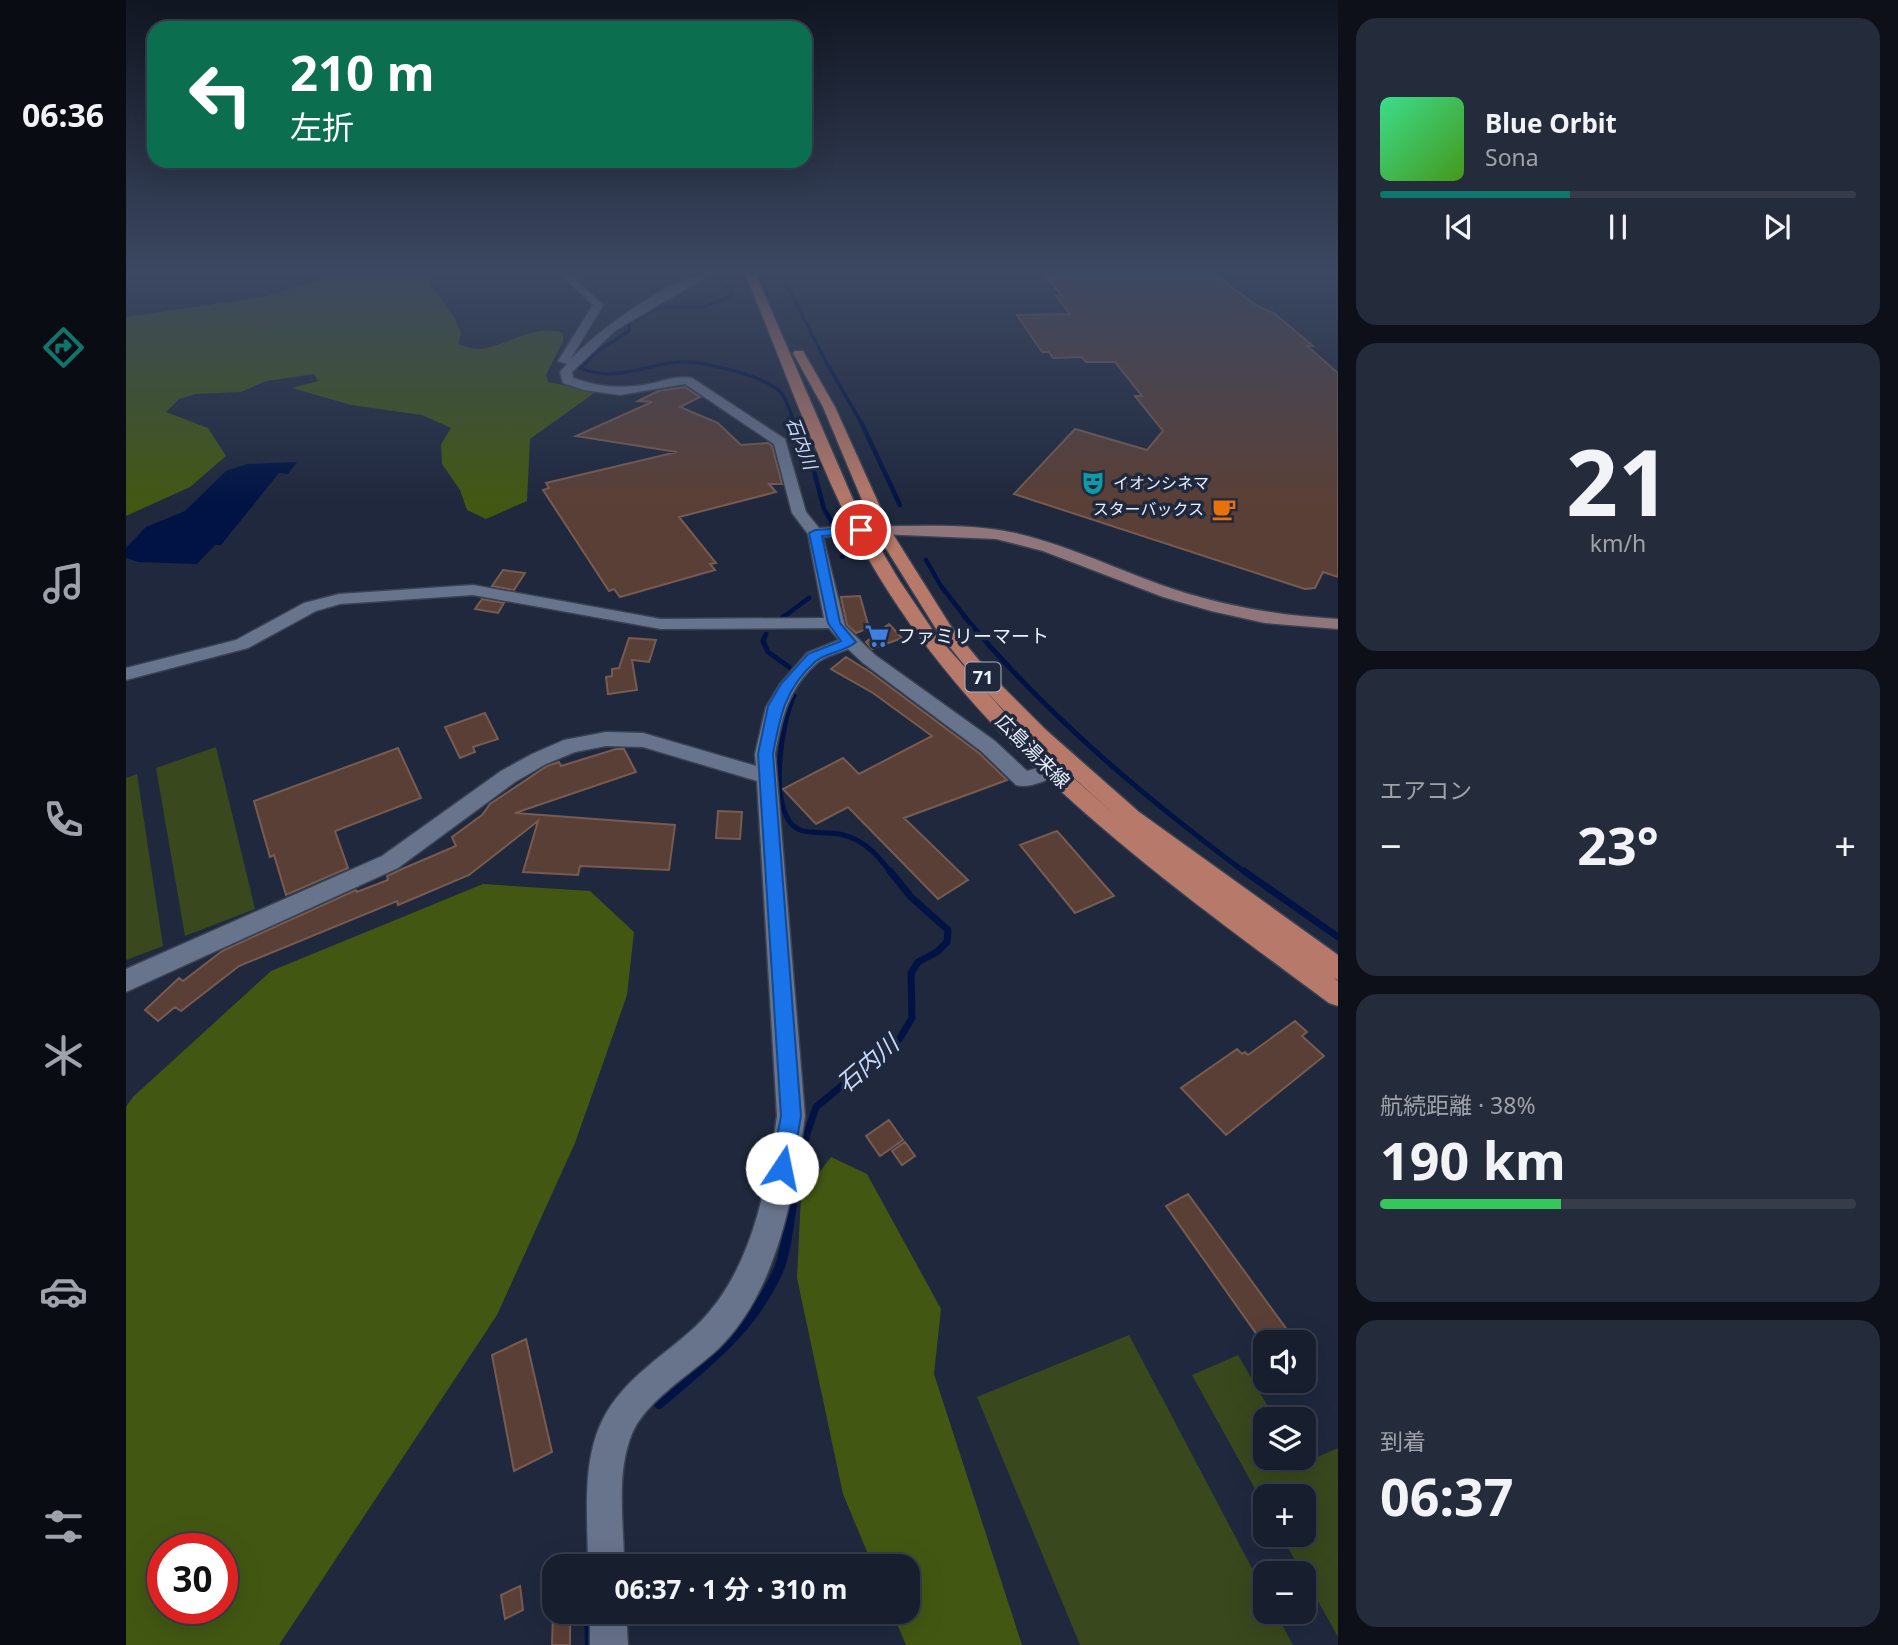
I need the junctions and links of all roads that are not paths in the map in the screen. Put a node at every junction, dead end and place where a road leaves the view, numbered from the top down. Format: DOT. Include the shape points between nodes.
graph roads {
  1 [pos="569,352"];
  2 [pos="585,352"];
  3 [pos="784,352"];
  4 [pos="798,352"];
  5 [pos="566,372"];
  6 [pos="861,530"];
  7 [pos="883,531"];
  8 [pos="815,533"];
  9 [pos="1338,624"];
  10 [pos="842,633"];
  11 [pos="126,674"];
  12 [pos="1051,771"];
  13 [pos="767,776"];
  14 [pos="1338,969"];
  15 [pos="126,981"];
  16 [pos="1338,995"];
  17 [pos="606,1554"];
  18 [pos="608,1624"];
  19 [pos="609,1645"];
  1 -- 5 [label="street" via="562,367"];
  2 -- 5 [label="street"];
  3 -- 6 [label="main road, 広島湯来線 / 71"];
  4 -- 7 [label="main road, 広島湯来線 / 71" via="829,407"];
  5 -- 8 [label="street" via="567,380 574,384 602,389 634,390 678,380 702,388 780,442 799,513"];
  6 -- 7 [label="street"];
  6 -- 8 [label="street"];
  6 -- 12 [label="main road, 広島湯来線 / 71" via="930,639"];
  7 -- 9 [label="street" via="1004,535 1212,606"];
  7 -- 14 [label="main road, 広島湯来線 / 71" via="944,628 985,679 1039,734 1132,818"];
  8 -- 10 [label="street"];
  10 -- 11 [label="street" via="661,624 473,590 353,598 310,607 242,644"];
  10 -- 12 [label="street" via="896,680 988,746 1023,780"];
  10 -- 13 [label="street" via="807,662 775,706 765,754"];
  12 -- 16 [label="main road, 広島湯来線 / 71" via="1168,870"];
  13 -- 15 [label="street" via="672,745 607,737 572,745 493,786 419,845 390,862"];
  13 -- 17 [label="street" via="790,1093 787,1144 753,1270 732,1307 708,1336 655,1379 615,1430 606,1468"];
  18 -- 19 [label="street"];
}
